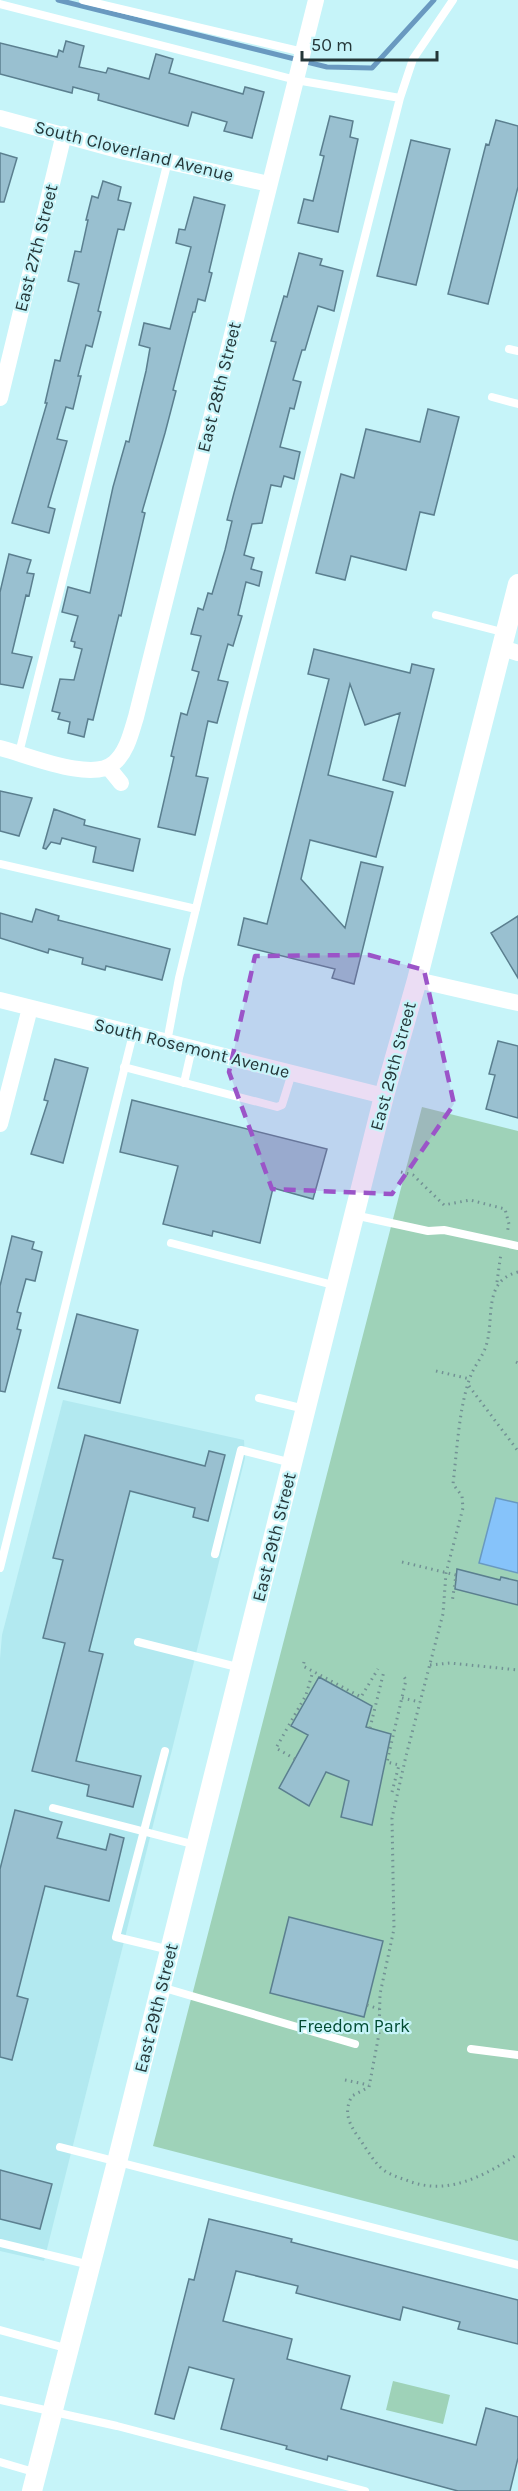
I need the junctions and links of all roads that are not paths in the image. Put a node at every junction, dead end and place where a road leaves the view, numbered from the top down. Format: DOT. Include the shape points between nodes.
graph roads {
  1 [pos="84,0"];
  2 [pos="316,0"];
  3 [pos="453,0"];
  4 [pos="0,4"];
  5 [pos="303,52"];
  6 [pos="296,80"];
  7 [pos="400,98"];
  8 [pos="0,118"];
  9 [pos="64,134"];
  10 [pos="168,161"];
  11 [pos="269,184"];
  12 [pos="492,397"];
  13 [pos="0,398"];
  14 [pos="518,404"];
  15 [pos="518,584"];
  16 [pos="436,615"];
  17 [pos="509,644"];
  18 [pos="0,748"];
  19 [pos="19,753"];
  20 [pos="108,767"];
  21 [pos="121,783"];
  22 [pos="0,864"];
  23 [pos="196,909"];
  24 [pos="417,980"];
  25 [pos="0,1000"];
  26 [pos="518,1003"];
  27 [pos="30,1008"];
  28 [pos="133,1034"];
  29 [pos="167,1042"];
  30 [pos="192,1048"];
  31 [pos="124,1067"];
  32 [pos="292,1073"];
  33 [pos="184,1083"];
  34 [pos="384,1096"];
  35 [pos="0,1124"];
  36 [pos="354,1215"];
  37 [pos="171,1243"];
  38 [pos="518,1246"];
  39 [pos="337,1286"];
  40 [pos="259,1398"];
  41 [pos="306,1410"];
  42 [pos="292,1463"];
  43 [pos="215,1554"];
  44 [pos="0,1568"];
  45 [pos="138,1642"];
  46 [pos="241,1668"];
  47 [pos="165,1750"];
  48 [pos="53,1808"];
  49 [pos="144,1832"];
  50 [pos="196,1845"];
  51 [pos="170,1950"];
  52 [pos="161,1987"];
  53 [pos="355,2044"];
  54 [pos="471,2049"];
  55 [pos="518,2055"];
  56 [pos="60,2147"];
  57 [pos="117,2162"];
  58 [pos="0,2243"];
  59 [pos="91,2265"];
  60 [pos="518,2265"];
  61 [pos="0,2330"];
  62 [pos="69,2349"];
  63 [pos="0,2400"];
  64 [pos="53,2413"];
  65 [pos="0,2462"];
  66 [pos="35,2482"];
  67 [pos="365,2491"];
  1 -- 5 [label="lane"];
  2 -- 5 [label="street, East 28th Street"];
  3 -- 7 [label="lane" via="413,59"];
  4 -- 6 [label="lane"];
  5 -- 6 [label="street, East 28th Street"];
  6 -- 7 [label="lane"];
  6 -- 11 [label="street, East 28th Street"];
  7 -- 23 [label="lane"];
  8 -- 9 [label="street, South Cloverland Avenue"];
  9 -- 10 [label="street, South Cloverland Avenue"];
  9 -- 13 [label="street, East 27th Street"];
  10 -- 11 [label="street, South Cloverland Avenue"];
  10 -- 19 [label="lane"];
  11 -- 20 [label="street, East 28th Street" via="136,717 122,752"];
  12 -- 14 [label="lane"];
  15 -- 17 [label="street, East 29th Street"];
  16 -- 17 [label="lane"];
  17 -- 24 [label="street, East 29th Street" via="492,678"];
  18 -- 19 [label="street"];
  19 -- 20 [label="street" via="75,769"];
  20 -- 21 [label="street"];
  22 -- 23 [label="lane"];
  23 -- 29 [label="lane"];
  24 -- 26 [label="street"];
  24 -- 34 [label="street, East 29th Street"];
  25 -- 27 [label="street, South Rosemont Avenue"];
  27 -- 28 [label="street, South Rosemont Avenue"];
  27 -- 35 [label="street"];
  28 -- 29 [label="street, South Rosemont Avenue"];
  28 -- 31 [label="lane"];
  29 -- 30 [label="street, South Rosemont Avenue"];
  30 -- 32 [label="street, South Rosemont Avenue"];
  30 -- 33 [label="lane"];
  31 -- 33 [label="lane"];
  31 -- 44 [label="lane"];
  32 -- 33 [label="lane" via="279,1107"];
  32 -- 34 [label="street, South Rosemont Avenue"];
  34 -- 36 [label="street, East 29th Street"];
  36 -- 38 [label="lane"];
  36 -- 39 [label="street, East 29th Street"];
  37 -- 39 [label="lane"];
  39 -- 41 [label="street, East 29th Street"];
  40 -- 41 [label="lane"];
  41 -- 42 [label="street, East 29th Street"];
  42 -- 43 [label="lane" via="241,1450"];
  42 -- 46 [label="street, East 29th Street"];
  45 -- 46 [label="lane"];
  46 -- 50 [label="street, East 29th Street"];
  47 -- 49 [label="lane"];
  48 -- 49 [label="lane"];
  49 -- 50 [label="lane"];
  49 -- 51 [label="lane" via="116,1937"];
  50 -- 51 [label="street, East 29th Street"];
  51 -- 52 [label="street, East 29th Street"];
  52 -- 53 [label="lane"];
  52 -- 57 [label="street, East 29th Street"];
  54 -- 55 [label="lane"];
  56 -- 57 [label="lane"];
  57 -- 59 [label="street, East 29th Street"];
  57 -- 60 [label="lane"];
  58 -- 59 [label="lane"];
  59 -- 62 [label="street, East 29th Street"];
  61 -- 62 [label="lane"];
  62 -- 64 [label="street, East 29th Street"];
  63 -- 64 [label="lane"];
  64 -- 66 [label="street, East 29th Street"];
  64 -- 67 [label="lane"];
  65 -- 66 [label="lane"];
}
